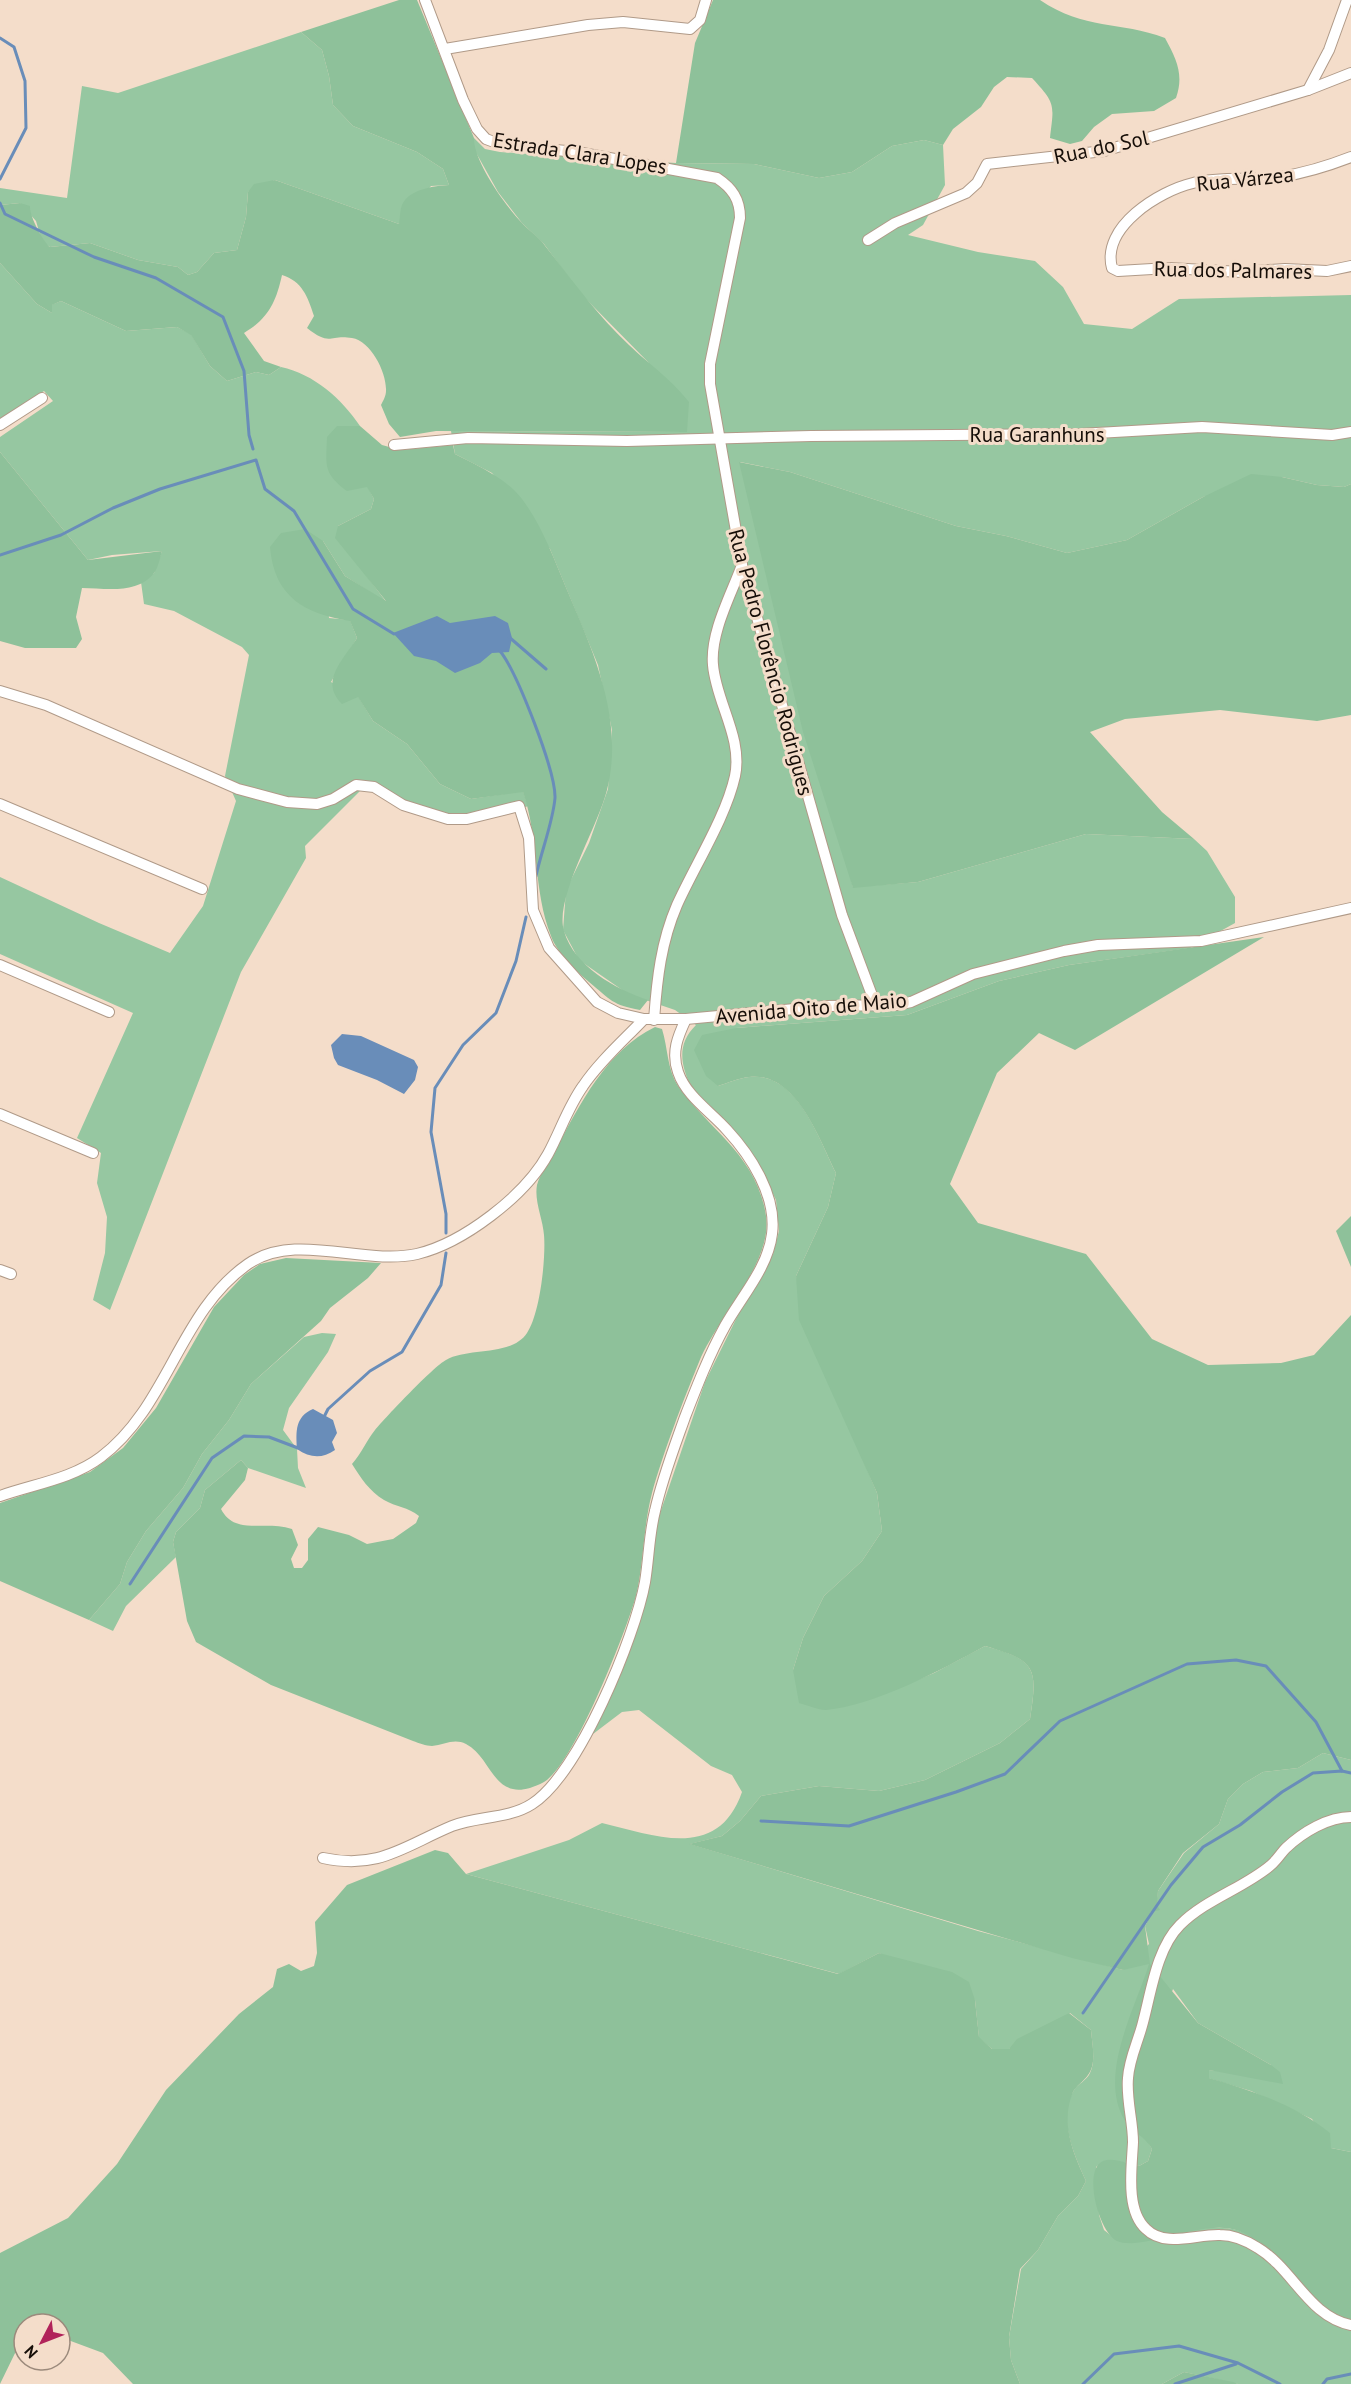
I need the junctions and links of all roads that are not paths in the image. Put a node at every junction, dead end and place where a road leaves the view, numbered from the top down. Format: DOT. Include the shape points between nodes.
graph roads {
  1 [pos="425,0"];
  2 [pos="706,0"];
  3 [pos="1347,0"];
  4 [pos="445,49"];
  5 [pos="1351,73"];
  6 [pos="1308,90"];
  7 [pos="1351,157"];
  8 [pos="717,178"];
  9 [pos="868,240"];
  10 [pos="1351,266"];
  11 [pos="1114,270"];
  12 [pos="42,398"];
  13 [pos="0,425"];
  14 [pos="1351,432"];
  15 [pos="722,439"];
  16 [pos="394,445"];
  17 [pos="742,565"];
  18 [pos="0,691"];
  19 [pos="0,804"];
  20 [pos="202,889"];
  21 [pos="1351,908"];
  22 [pos="0,965"];
  23 [pos="876,1006"];
  24 [pos="109,1012"];
  25 [pos="686,1019"];
  26 [pos="649,1020"];
  27 [pos="0,1114"];
  28 [pos="93,1153"];
  29 [pos="0,1270"];
  30 [pos="11,1274"];
  31 [pos="0,1496"];
  32 [pos="1351,1817"];
  33 [pos="323,1858"];
  34 [pos="1351,2325"];
  1 -- 4 [label="street, Estrada Clara Lopes"];
  2 -- 4 [label="street" via="700,20 690,29 623,22"];
  3 -- 6 [label="street" via="1329,50"];
  4 -- 8 [label="street, Estrada Clara Lopes" via="472,121 489,141"];
  5 -- 6 [label="street, Rua do Sol"];
  6 -- 9 [label="street, Rua do Sol" via="1104,151 987,164 977,183 966,193 895,223"];
  7 -- 11 [label="street, Rua Várzea" via="1279,177 1194,182 1174,190 1121,227 1113,239 1110,256"];
  8 -- 15 [label="street, Rua Pedro Florêncio Rodrigues" via="734,193 740,214 710,364 710,384"];
  10 -- 11 [label="street, Rua dos Palmares" via="1327,271"];
  12 -- 13 [label="street"];
  14 -- 15 [label="street, Rua Garanhuns" via="1332,435 1202,427 1079,434"];
  15 -- 16 [label="street, Rua Garanhuns" via="468,438"];
  15 -- 17 [label="street, Rua Pedro Florêncio Rodrigues"];
  17 -- 23 [label="street, Rua Pedro Florêncio Rodrigues" via="842,915"];
  17 -- 26 [label="street" via="720,625 712,662 735,752 734,778 662,948"];
  18 -- 26 [label="street, Avenida Oito de Maio" via="46,705 238,789 287,802 317,804 360,785 374,787 403,805 448,819 467,819 519,806 529,838 533,910 549,948 597,1002 618,1013"];
  19 -- 20 [label="street"];
  21 -- 23 [label="street, Avenida Oito de Maio" via="1201,941 1098,945 1064,951 973,974 905,1004"];
  22 -- 24 [label="street"];
  23 -- 25 [label="street, Avenida Oito de Maio" via="827,1006"];
  25 -- 26 [label="street, Avenida Oito de Maio"];
  25 -- 33 [label="street" via="675,1048 677,1071 757,1172 771,1212 772,1234 759,1269 712,1352 689,1407 654,1512 639,1604 602,1703 560,1778 528,1806 452,1826 378,1860 340,1862"];
  26 -- 31 [label="street" via="585,1083 541,1165 510,1199 481,1222 448,1242 415,1254 377,1257 306,1250 257,1259 216,1292 141,1416 110,1449 80,1470"];
  27 -- 28 [label="street"];
  29 -- 30 [label="street"];
  32 -- 34 [label="street" via="1308,1831 1286,1847 1271,1865 1179,1925 1161,1959 1127,2081 1133,2132 1133,2202 1138,2220 1146,2230 1163,2239 1222,2235 1239,2238 1276,2261 1317,2307 1336,2322"];
}
